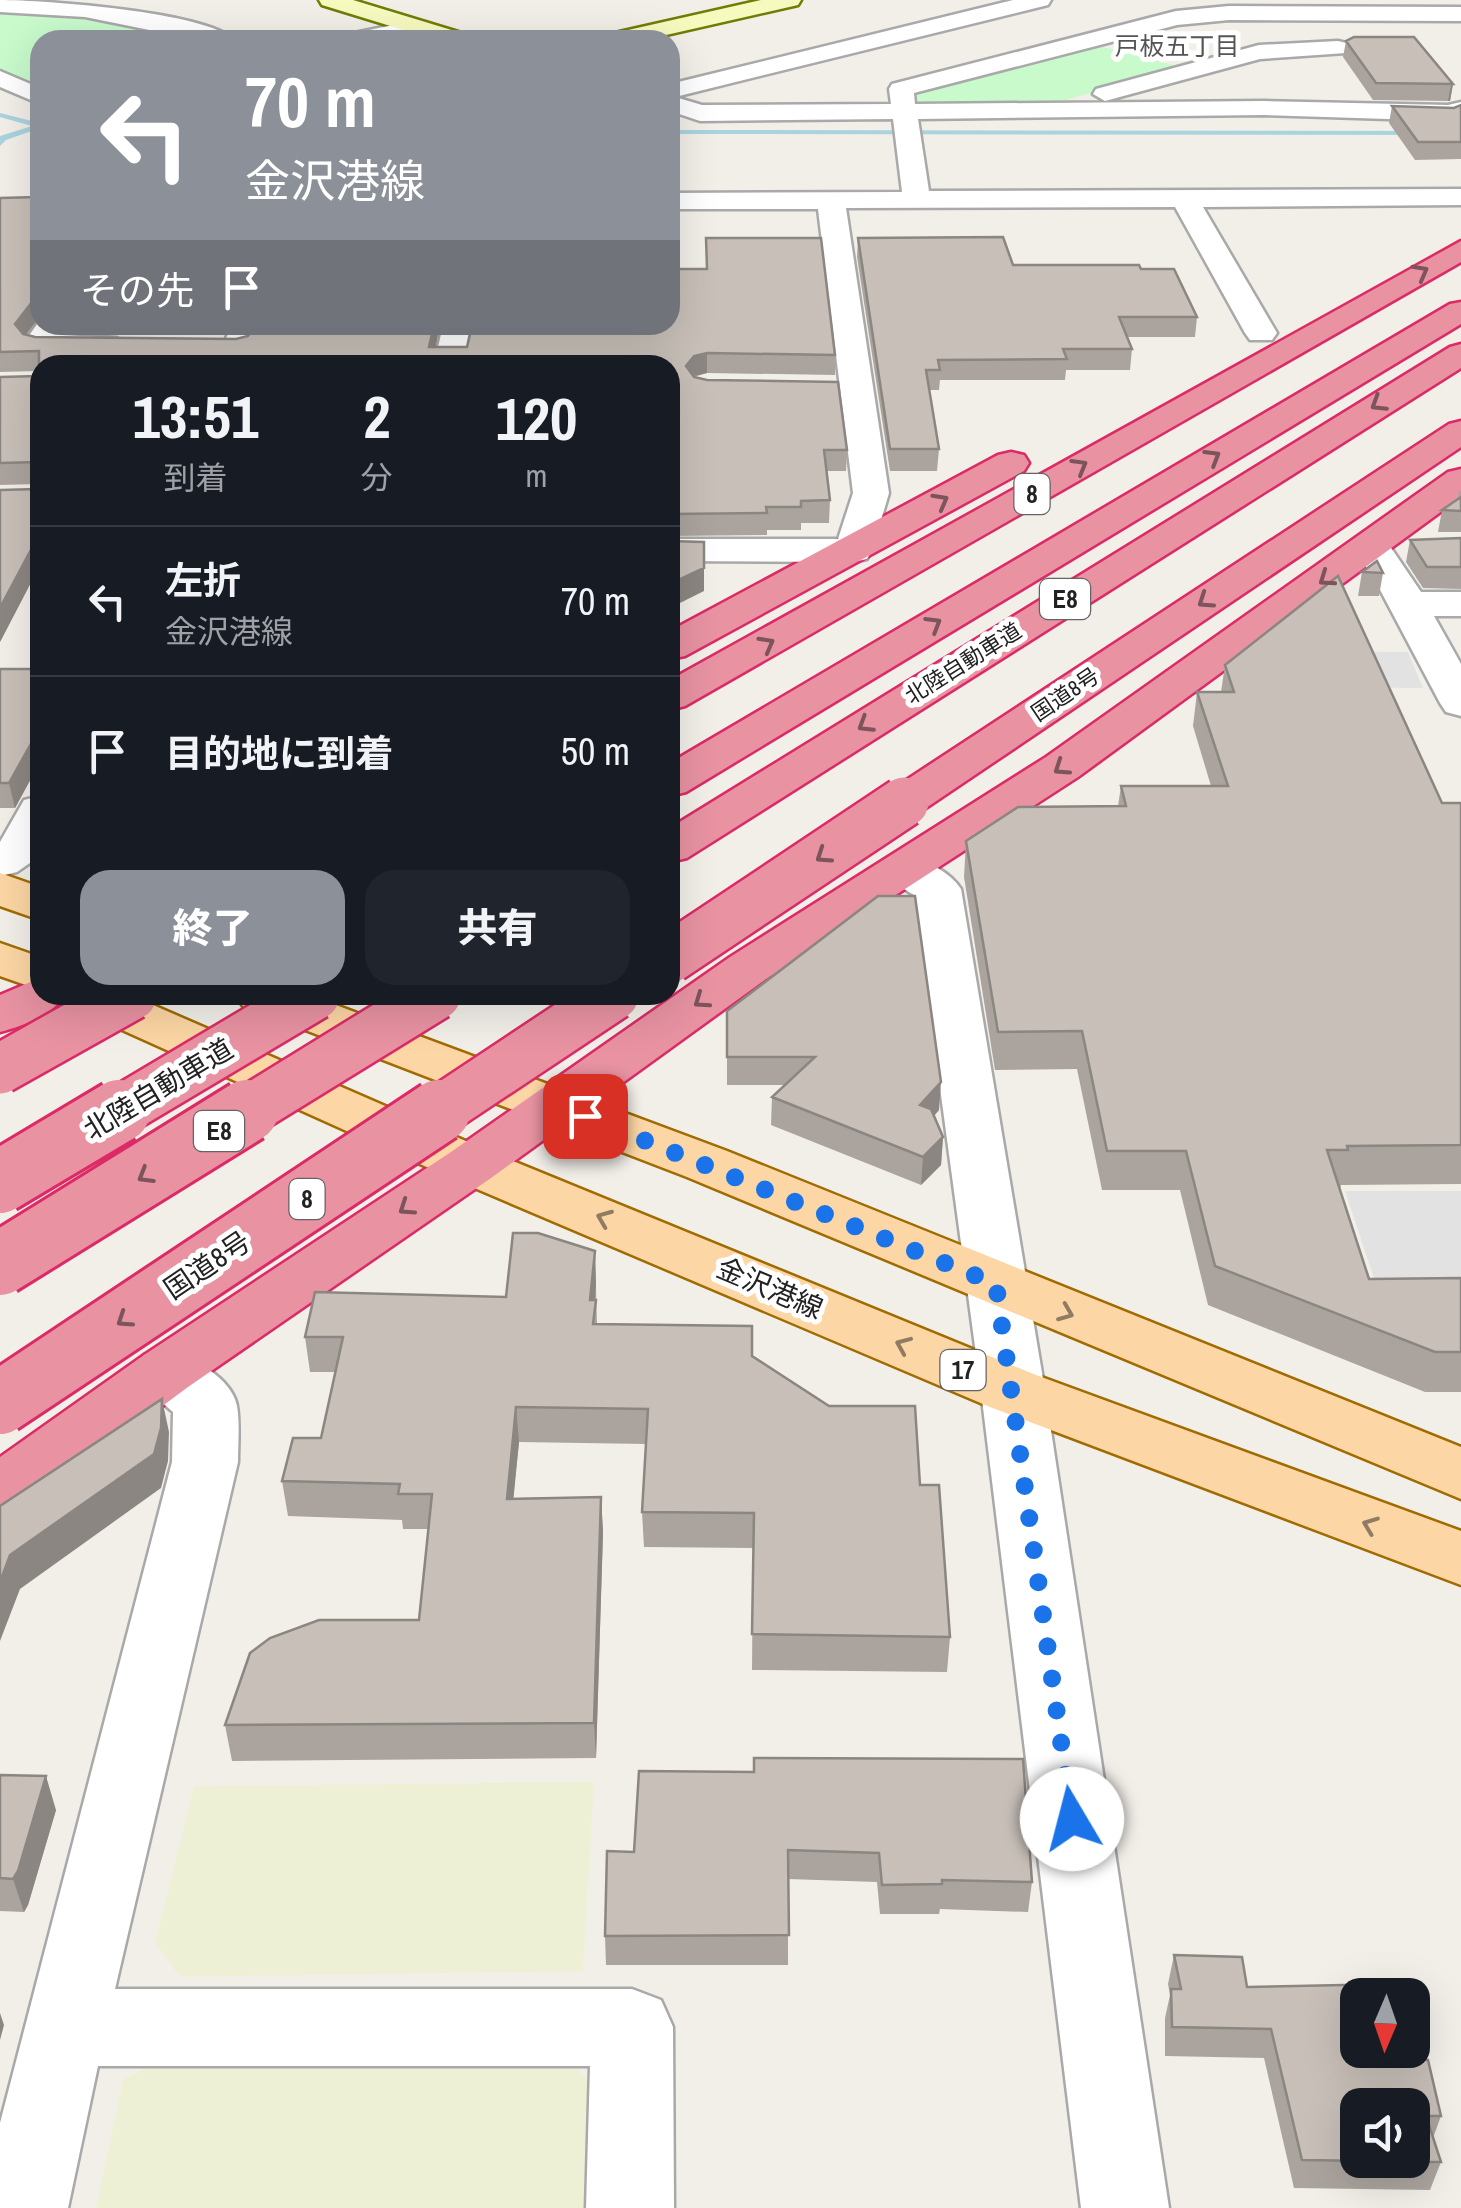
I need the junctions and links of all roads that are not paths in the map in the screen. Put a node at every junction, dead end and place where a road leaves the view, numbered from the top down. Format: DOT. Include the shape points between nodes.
graph roads {
  1 [pos="330,0"];
  2 [pos="790,0"];
  3 [pos="1040,0"];
  4 [pos="0,5"];
  5 [pos="1294,6"];
  6 [pos="1461,14"];
  7 [pos="417,26"];
  8 [pos="190,30"];
  9 [pos="399,30"];
  10 [pos="429,30"];
  11 [pos="658,30"];
  12 [pos="1364,48"];
  13 [pos="1329,66"];
  14 [pos="0,78"];
  15 [pos="680,89"];
  16 [pos="30,92"];
  17 [pos="680,106"];
  18 [pos="1264,108"];
  19 [pos="1461,109"];
  20 [pos="1046,113"];
  21 [pos="904,123"];
  22 [pos="1461,197"];
  23 [pos="918,200"];
  24 [pos="1185,200"];
  25 [pos="680,201"];
  26 [pos="830,201"];
  27 [pos="1461,250"];
  28 [pos="1381,295"];
  29 [pos="1461,311"];
  30 [pos="1260,333"];
  31 [pos="45,335"];
  32 [pos="130,345"];
  33 [pos="239,345"];
  34 [pos="202,346"];
  35 [pos="1461,354"];
  36 [pos="1185,367"];
  37 [pos="817,388"];
  38 [pos="854,389"];
  39 [pos="1461,431"];
  40 [pos="1033,451"];
  41 [pos="1461,480"];
  42 [pos="1431,546"];
  43 [pos="1372,547"];
  44 [pos="680,550"];
  45 [pos="853,551"];
  46 [pos="1408,604"];
  47 [pos="1461,604"];
  48 [pos="680,642"];
  49 [pos="680,692"];
  50 [pos="1461,704"];
  51 [pos="680,776"];
  52 [pos="30,831"];
  53 [pos="680,842"];
  54 [pos="0,862"];
  55 [pos="906,870"];
  56 [pos="0,888"];
  57 [pos="30,901"];
  58 [pos="680,935"];
  59 [pos="680,951"];
  60 [pos="0,958"];
  61 [pos="748,968"];
  62 [pos="30,971"];
  63 [pos="30,1000"];
  64 [pos="110,1005"];
  65 [pos="114,1005"];
  66 [pos="288,1005"];
  67 [pos="298,1005"];
  68 [pos="420,1005"];
  69 [pos="599,1005"];
  70 [pos="0,1016"];
  71 [pos="0,1069"];
  72 [pos="554,1104"];
  73 [pos="470,1165"];
  74 [pos="0,1182"];
  75 [pos="0,1264"];
  76 [pos="996,1284"];
  77 [pos="166,1371"];
  78 [pos="1014,1392"];
  79 [pos="0,1403"];
  80 [pos="1461,1474"];
  81 [pos="0,1491"];
  82 [pos="1461,1559"];
  83 [pos="64,2028"];
  84 [pos="24,2208"];
  85 [pos="630,2208"];
  86 [pos="1125,2208"];
  1 -- 7 [label="street"];
  2 -- 11 [label="street"];
  3 -- 15 [label="street"];
  4 -- 8 [label="street" via="107,11"];
  5 -- 6 [label="street"];
  5 -- 13 [label="street"];
  5 -- 21 [label="street" via="1176,18 901,89"];
  7 -- 9 [label="street"];
  7 -- 10 [label="street"];
  12 -- 13 [label="street"];
  13 -- 18 [label="street"];
  13 -- 20 [label="street" via="1259,52"];
  14 -- 16 [label="street"];
  17 -- 21 [label="street" via="700,113"];
  18 -- 19 [label="street"];
  18 -- 20 [label="street"];
  20 -- 21 [label="street"];
  21 -- 23 [label="street"];
  22 -- 24 [label="street"];
  23 -- 24 [label="street"];
  23 -- 26 [label="street"];
  24 -- 30 [label="street"];
  25 -- 26 [label="street"];
  26 -- 38 [label="street"];
  28 -- 27 [label="highway, 8, one-way"];
  28 -- 30 [label="highway"];
  49 -- 28 [label="highway, 8, one-way"];
  51 -- 29 [label="highway, 北陸自動車道 / E8, one-way"];
  30 -- 36 [label="highway"];
  31 -- 32 [label="street" via="38,344"];
  33 -- 34 [label="street"];
  35 -- 53 [label="highway, 北陸自動車道 / E8, one-way"];
  37 -- 38 [label="street"];
  38 -- 45 [label="street" via="870,493"];
  39 -- 59 [label="highway, 国道8号, one-way, bridge"];
  45 -- 40 [label="highway, one-way"];
  41 -- 43 [label="highway"];
  42 -- 43 [label="street"];
  43 -- 46 [label="street"];
  43 -- 55 [label="highway, one-way" via="1062,768"];
  44 -- 45 [label="street"];
  45 -- 48 [label="highway"];
  46 -- 47 [label="street"];
  46 -- 50 [label="street"];
  52 -- 54 [label="street" via="21,849"];
  55 -- 61 [label="highway"];
  55 -- 76 [label="street" via="937,888"];
  56 -- 57 [label="main road"];
  58 -- 61 [label="street"];
  60 -- 62 [label="main road"];
  61 -- 72 [label="highway, one-way"];
  63 -- 70 [label="highway"];
  64 -- 73 [label="main road, 金沢港線 / 17"];
  65 -- 71 [label="highway, bridge"];
  66 -- 72 [label="main road"];
  67 -- 74 [label="highway, 北陸自動車道 / E8, bridge"];
  68 -- 75 [label="highway, E8, one-way, bridge"];
  69 -- 79 [label="highway, 国道8号 / 8, one-way, bridge"];
  72 -- 73 [label="highway"];
  72 -- 76 [label="main road"];
  73 -- 77 [label="highway, one-way"];
  78 -- 73 [label="main road, 金沢港線 / 17, one-way"];
  76 -- 78 [label="street"];
  76 -- 80 [label="main road, one-way"];
  77 -- 81 [label="highway"];
  77 -- 83 [label="street" via="206,1404 205,1462"];
  82 -- 78 [label="main road, 金沢港線 / 17, one-way"];
  78 -- 86 [label="street"];
  83 -- 84 [label="street"];
  83 -- 85 [label="street" via="632,2027"];
}
